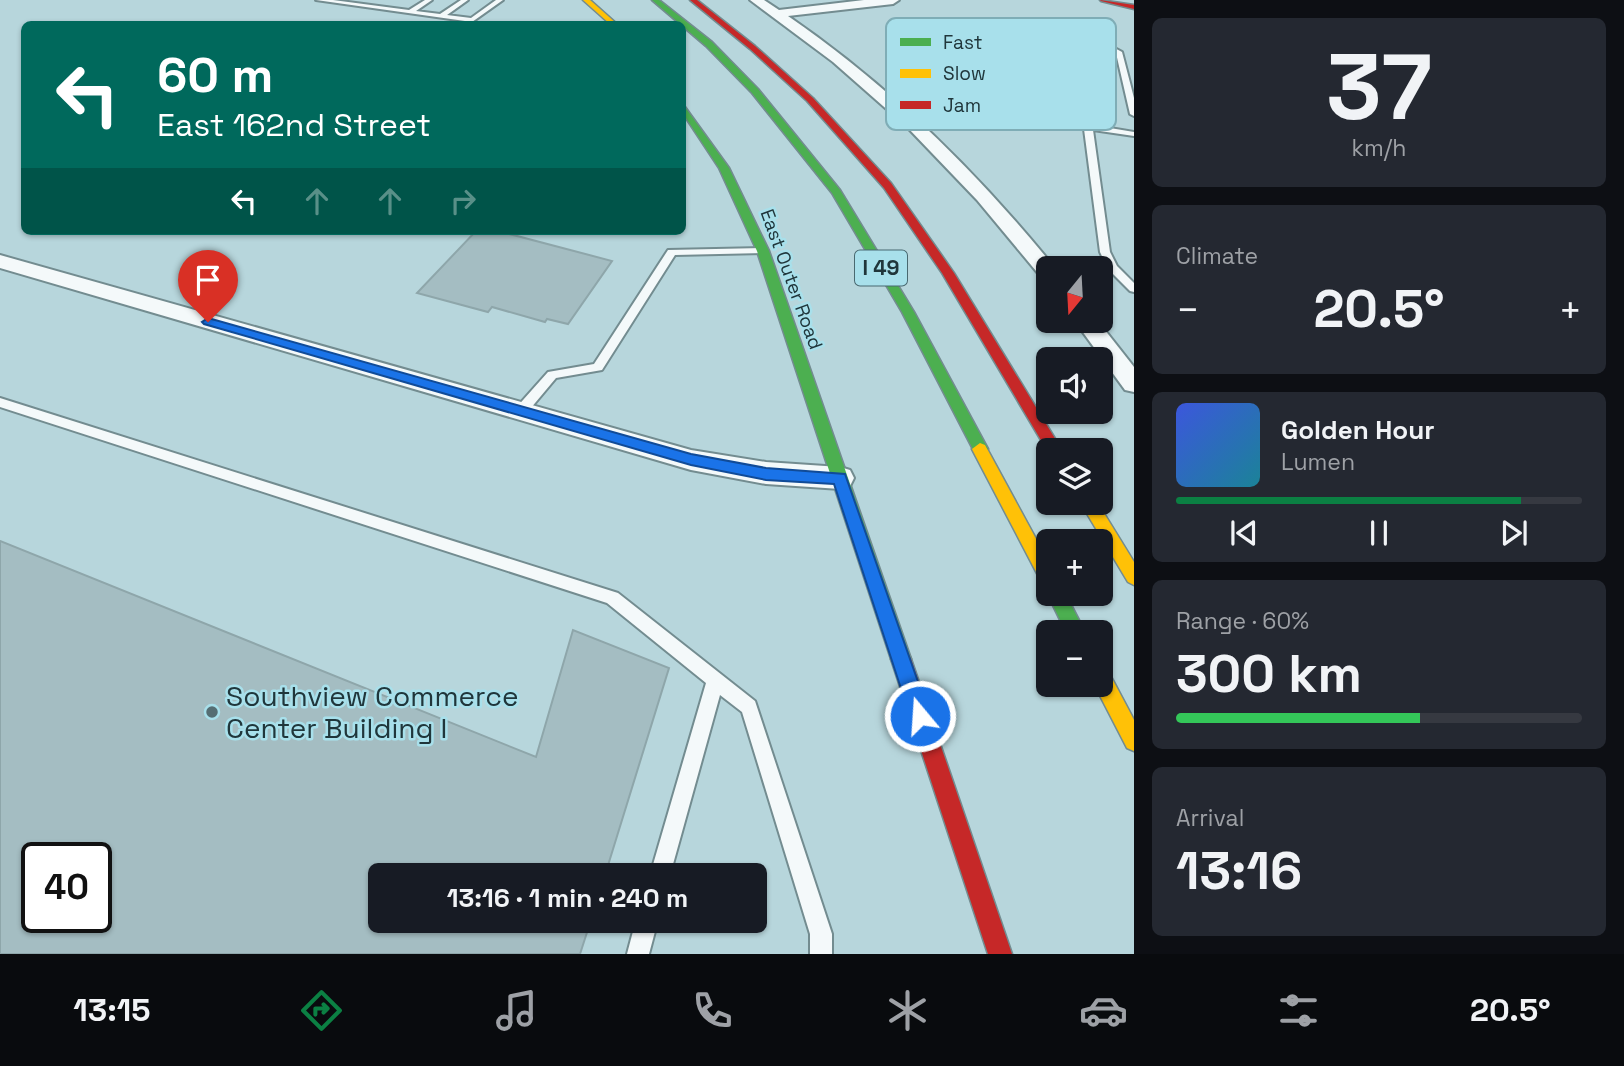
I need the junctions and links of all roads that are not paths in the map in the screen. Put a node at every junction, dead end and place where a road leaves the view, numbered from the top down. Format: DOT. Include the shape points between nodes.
graph roads {
  1 [pos="323,0"];
  2 [pos="359,0"];
  3 [pos="395,0"];
  4 [pos="429,0"];
  5 [pos="465,0"];
  6 [pos="500,0"];
  7 [pos="586,0"];
  8 [pos="655,0"];
  9 [pos="693,0"];
  10 [pos="756,0"];
  11 [pos="893,0"];
  12 [pos="1103,0"];
  13 [pos="352,4"];
  14 [pos="1134,7"];
  15 [pos="381,8"];
  16 [pos="410,12"];
  17 [pos="778,15"];
  18 [pos="441,16"];
  19 [pos="610,21"];
  20 [pos="681,21"];
  21 [pos="686,25"];
  22 [pos="1116,50"];
  23 [pos="886,97"];
  24 [pos="686,112"];
  25 [pos="1134,114"];
  26 [pos="921,130"];
  27 [pos="1088,130"];
  28 [pos="1108,130"];
  29 [pos="1134,134"];
  30 [pos="763,251"];
  31 [pos="1036,258"];
  32 [pos="0,261"];
  33 [pos="1134,289"];
  34 [pos="1095,333"];
  35 [pos="1134,383"];
  36 [pos="0,402"];
  37 [pos="520,412"];
  38 [pos="1047,438"];
  39 [pos="840,478"];
  40 [pos="1096,515"];
  41 [pos="1036,555"];
  42 [pos="1134,577"];
  43 [pos="715,681"];
  44 [pos="1111,697"];
  45 [pos="1134,741"];
  46 [pos="663,863"];
  47 [pos="644,933"];
  48 [pos="638,954"];
  49 [pos="821,954"];
  50 [pos="1000,954"];
  1 -- 13 [label="lane"];
  2 -- 13 [label="lane"];
  3 -- 15 [label="lane"];
  4 -- 16 [label="lane"];
  5 -- 18 [label="lane"];
  6 -- 18 [label="lane" via="472,20"];
  7 -- 19 [label="main road"];
  8 -- 20 [label="main road, I 49"];
  9 -- 38 [label="main road, I 49" via="746,39 837,127 901,205"];
  10 -- 17 [label="street"];
  11 -- 17 [label="street"];
  12 -- 14 [label="main road"];
  13 -- 15 [label="lane"];
  15 -- 16 [label="lane"];
  16 -- 18 [label="lane"];
  17 -- 23 [label="street"];
  21 -- 41 [label="main road, I 49" via="755,91 836,192 908,312"];
  22 -- 25 [label="lane"];
  24 -- 30 [label="main road, East Outer Road" via="724,168"];
  26 -- 31 [label="street"];
  27 -- 33 [label="lane" via="1105,253"];
  28 -- 29 [label="lane"];
  30 -- 37 [label="lane" via="671,253 598,367 552,375"];
  30 -- 39 [label="main road, East Outer Road"];
  32 -- 37 [label="street"];
  34 -- 35 [label="street"];
  36 -- 43 [label="lane" via="612,598"];
  37 -- 39 [label="street" via="728,468"];
  39 -- 50 [label="main road, East Outer Road"];
  40 -- 42 [label="main road"];
  43 -- 46 [label="lane"];
  43 -- 49 [label="lane" via="749,707 821,934"];
  44 -- 45 [label="main road"];
  47 -- 48 [label="lane"];
}
